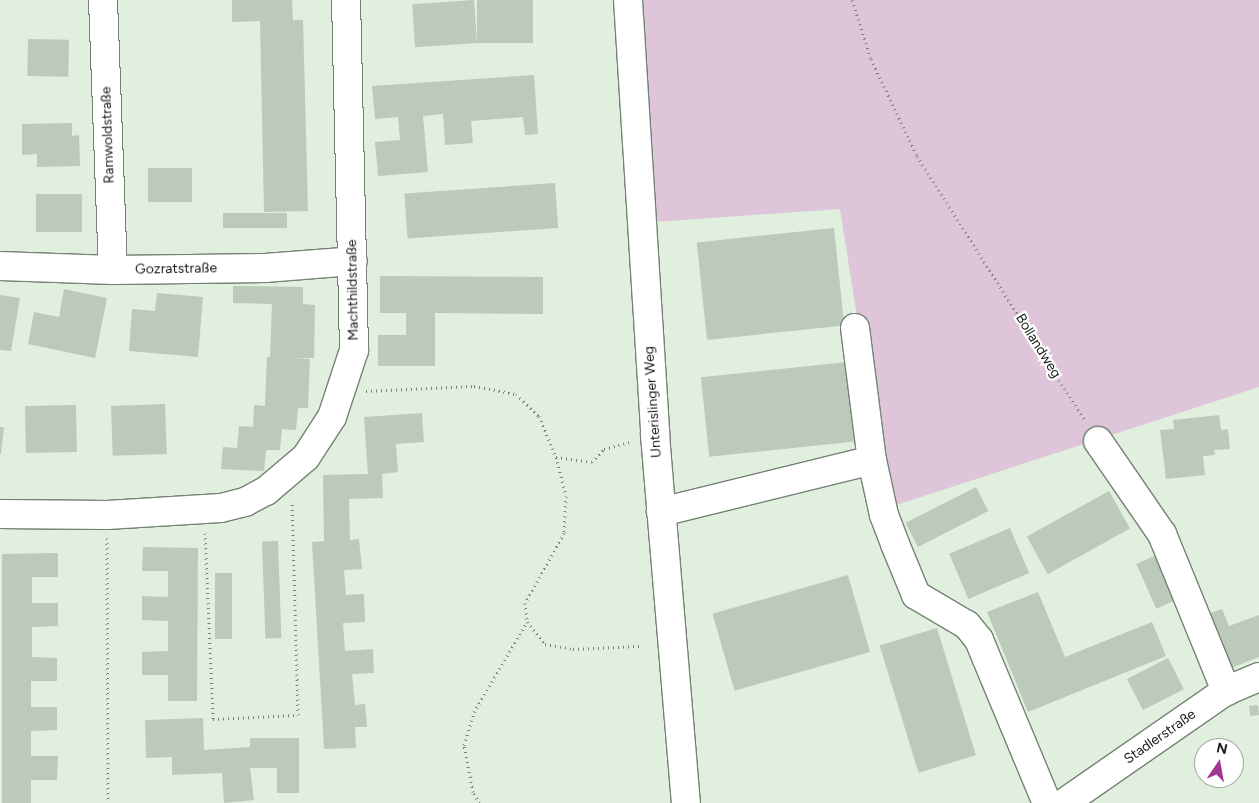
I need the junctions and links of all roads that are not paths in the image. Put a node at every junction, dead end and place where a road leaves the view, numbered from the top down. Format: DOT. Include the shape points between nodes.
graph roads {
  1 [pos="103,0"];
  2 [pos="346,0"];
  3 [pos="628,0"];
  4 [pos="353,261"];
  5 [pos="0,266"];
  6 [pos="113,270"];
  7 [pos="855,328"];
  8 [pos="1098,441"];
  9 [pos="872,460"];
  10 [pos="662,512"];
  11 [pos="0,514"];
  12 [pos="1259,677"];
  13 [pos="1226,691"];
  14 [pos="686,803"];
  15 [pos="1047,803"];
  16 [pos="1064,803"];
  1 -- 6 [label="street, Ramwoldstraße"];
  2 -- 4 [label="street, Machthildstraße"];
  3 -- 10 [label="street, Unterislinger Weg"];
  4 -- 6 [label="street, Gozratstraße" via="265,268"];
  4 -- 11 [label="street, Machthildstraße" via="354,350 332,417 306,457 291,473 245,502 204,510"];
  5 -- 6 [label="street, Gozratstraße"];
  7 -- 9 [label="street"];
  8 -- 13 [label="street" via="1162,534"];
  9 -- 10 [label="street"];
  9 -- 15 [label="street" via="884,515 916,595 967,625 979,640"];
  10 -- 14 [label="street, Unterislinger Weg"];
  12 -- 13 [label="street, Stadlerstraße"];
  13 -- 16 [label="street, Stadlerstraße"];
}
